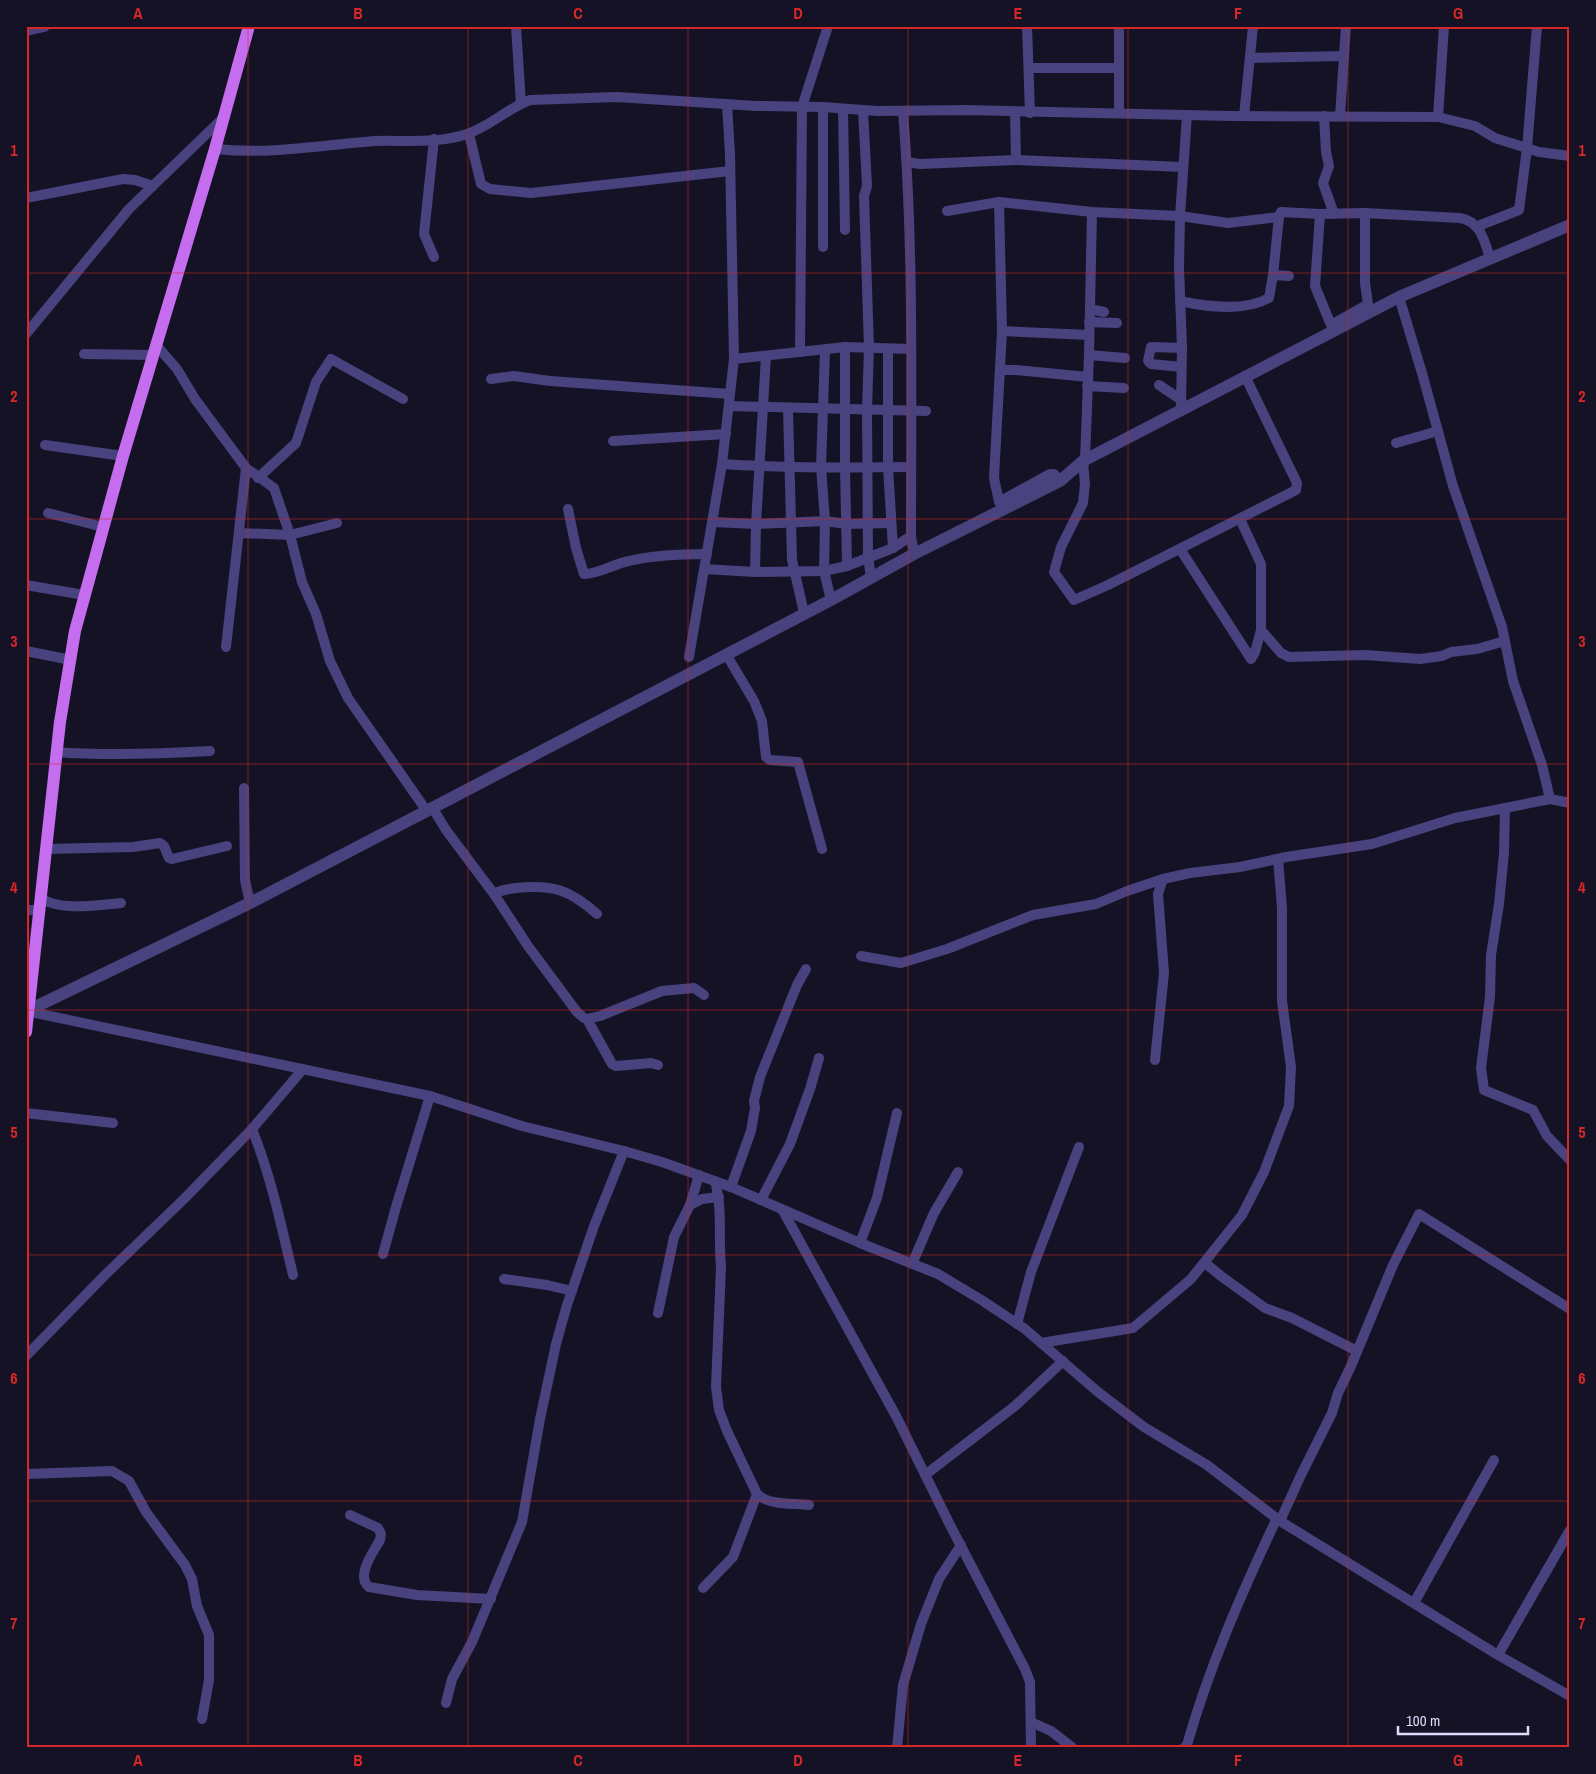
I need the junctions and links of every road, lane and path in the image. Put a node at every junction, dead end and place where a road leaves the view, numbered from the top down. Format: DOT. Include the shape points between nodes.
graph roads {
  1 [pos="44,26"];
  2 [pos="249,26"];
  3 [pos="516,26"];
  4 [pos="828,26"];
  5 [pos="1027,26"];
  6 [pos="1119,26"];
  7 [pos="1253,26"];
  8 [pos="1346,26"];
  9 [pos="1444,26"];
  10 [pos="1537,26"];
  11 [pos="26,30"];
  12 [pos="1344,56"];
  13 [pos="1250,58"];
  14 [pos="1029,68"];
  15 [pos="1119,68"];
  16 [pos="521,104"];
  17 [pos="727,104"];
  18 [pos="802,107"];
  19 [pos="823,107"];
  20 [pos="843,109"];
  21 [pos="863,110"];
  22 [pos="902,111"];
  23 [pos="1015,112"];
  24 [pos="1030,113"];
  25 [pos="1119,113"];
  26 [pos="1187,115"];
  27 [pos="1244,116"];
  28 [pos="1324,116"];
  29 [pos="1340,116"];
  30 [pos="1438,117"];
  31 [pos="222,119"];
  32 [pos="469,134"];
  33 [pos="434,139"];
  34 [pos="1527,148"];
  35 [pos="215,149"];
  36 [pos="1570,156"];
  37 [pos="1016,160"];
  38 [pos="907,162"];
  39 [pos="1183,167"];
  40 [pos="730,171"];
  41 [pos="153,186"];
  42 [pos="26,198"];
  43 [pos="999,202"];
  44 [pos="947,211"];
  45 [pos="1092,212"];
  46 [pos="1365,213"];
  47 [pos="1320,214"];
  48 [pos="1334,214"];
  49 [pos="1180,216"];
  50 [pos="1279,217"];
  51 [pos="1570,225"];
  52 [pos="1478,226"];
  53 [pos="845,230"];
  54 [pos="823,247"];
  55 [pos="434,257"];
  56 [pos="1490,258"];
  57 [pos="1273,275"];
  58 [pos="1289,276"];
  59 [pos="1399,297"];
  60 [pos="1180,301"];
  61 [pos="1090,309"];
  62 [pos="1104,312"];
  63 [pos="1089,322"];
  64 [pos="1116,323"];
  65 [pos="1002,331"];
  66 [pos="26,334"];
  67 [pos="1089,335"];
  68 [pos="845,347"];
  69 [pos="869,347"];
  70 [pos="1182,348"];
  71 [pos="888,349"];
  72 [pos="910,349"];
  73 [pos="155,350"];
  74 [pos="825,350"];
  75 [pos="800,352"];
  76 [pos="84,354"];
  77 [pos="1089,355"];
  78 [pos="766,356"];
  79 [pos="1125,358"];
  80 [pos="734,359"];
  81 [pos="1181,367"];
  82 [pos="1000,370"];
  83 [pos="1246,376"];
  84 [pos="491,379"];
  85 [pos="1087,381"];
  86 [pos="1159,385"];
  87 [pos="1124,388"];
  88 [pos="730,394"];
  89 [pos="402,399"];
  90 [pos="1181,404"];
  91 [pos="729,406"];
  92 [pos="762,408"];
  93 [pos="823,408"];
  94 [pos="788,409"];
  95 [pos="846,409"];
  96 [pos="867,410"];
  97 [pos="889,410"];
  98 [pos="910,411"];
  99 [pos="926,411"];
  100 [pos="1438,431"];
  101 [pos="726,434"];
  102 [pos="613,441"];
  103 [pos="1396,442"];
  104 [pos="46,445"];
  105 [pos="123,456"];
  106 [pos="1084,460"];
  107 [pos="722,464"];
  108 [pos="790,466"];
  109 [pos="760,467"];
  110 [pos="821,467"];
  111 [pos="844,467"];
  112 [pos="888,467"];
  113 [pos="911,467"];
  114 [pos="246,468"];
  115 [pos="868,469"];
  116 [pos="258,478"];
  117 [pos="1060,481"];
  118 [pos="568,509"];
  119 [pos="48,513"];
  120 [pos="1240,518"];
  121 [pos="825,521"];
  122 [pos="713,522"];
  123 [pos="791,522"];
  124 [pos="337,523"];
  125 [pos="891,523"];
  126 [pos="756,524"];
  127 [pos="846,524"];
  128 [pos="868,524"];
  129 [pos="103,527"];
  130 [pos="238,533"];
  131 [pos="290,535"];
  132 [pos="912,536"];
  133 [pos="893,548"];
  134 [pos="1180,548"];
  135 [pos="707,554"];
  136 [pos="914,554"];
  137 [pos="868,557"];
  138 [pos="847,566"];
  139 [pos="704,569"];
  140 [pos="793,571"];
  141 [pos="824,571"];
  142 [pos="755,572"];
  143 [pos="871,577"];
  144 [pos="26,585"];
  145 [pos="84,595"];
  146 [pos="831,600"];
  147 [pos="804,613"];
  148 [pos="1261,630"];
  149 [pos="1506,641"];
  150 [pos="226,648"];
  151 [pos="26,651"];
  152 [pos="726,654"];
  153 [pos="689,657"];
  154 [pos="71,660"];
  155 [pos="210,751"];
  156 [pos="56,752"];
  157 [pos="244,788"];
  158 [pos="1550,799"];
  159 [pos="1570,803"];
  160 [pos="1505,808"];
  161 [pos="429,809"];
  162 [pos="227,846"];
  163 [pos="46,849"];
  164 [pos="822,849"];
  165 [pos="1278,859"];
  166 [pos="1163,879"];
  167 [pos="494,894"];
  168 [pos="250,902"];
  169 [pos="122,903"];
  170 [pos="35,906"];
  171 [pos="597,914"];
  172 [pos="861,956"];
  173 [pos="806,969"];
  174 [pos="704,994"];
  175 [pos="28,1010"];
  176 [pos="587,1019"];
  177 [pos="26,1032"];
  178 [pos="819,1058"];
  179 [pos="1155,1060"];
  180 [pos="658,1065"];
  181 [pos="303,1069"];
  182 [pos="430,1096"];
  183 [pos="26,1113"];
  184 [pos="896,1113"];
  185 [pos="113,1124"];
  186 [pos="252,1129"];
  187 [pos="1079,1147"];
  188 [pos="624,1151"];
  189 [pos="1570,1160"];
  190 [pos="958,1172"];
  191 [pos="699,1175"];
  192 [pos="715,1181"];
  193 [pos="731,1187"];
  194 [pos="719,1197"];
  195 [pos="761,1200"];
  196 [pos="690,1205"];
  197 [pos="782,1209"];
  198 [pos="860,1243"];
  199 [pos="383,1254"];
  200 [pos="1205,1263"];
  201 [pos="912,1264"];
  202 [pos="293,1275"];
  203 [pos="504,1279"];
  204 [pos="572,1291"];
  205 [pos="1570,1309"];
  206 [pos="658,1313"];
  207 [pos="1017,1324"];
  208 [pos="1041,1343"];
  209 [pos="1357,1351"];
  210 [pos="26,1356"];
  211 [pos="1062,1361"];
  212 [pos="1494,1460"];
  213 [pos="26,1474"];
  214 [pos="925,1475"];
  215 [pos="757,1494"];
  216 [pos="809,1505"];
  217 [pos="350,1515"];
  218 [pos="1278,1520"];
  219 [pos="1570,1530"];
  220 [pos="961,1545"];
  221 [pos="703,1588"];
  222 [pos="491,1598"];
  223 [pos="1414,1603"];
  224 [pos="1498,1656"];
  225 [pos="1570,1696"];
  226 [pos="446,1703"];
  227 [pos="202,1719"];
  228 [pos="1031,1722"];
  229 [pos="897,1748"];
  230 [pos="1031,1748"];
  231 [pos="1073,1748"];
  232 [pos="1184,1748"];
  1 -- 11 [label="street"];
  2 -- 31 [label="main road"];
  3 -- 16 [label="street"];
  4 -- 18 [label="street"];
  5 -- 14 [label="street"];
  6 -- 15 [label="street"];
  7 -- 13 [label="street"];
  8 -- 12 [label="street"];
  9 -- 30 [label="street"];
  10 -- 34 [label="street"];
  12 -- 13 [label="street"];
  12 -- 29 [label="street"];
  13 -- 27 [label="street"];
  14 -- 15 [label="street"];
  14 -- 24 [label="street"];
  15 -- 25 [label="street"];
  16 -- 17 [label="street" via="542,99 617,97"];
  16 -- 32 [label="street"];
  17 -- 18 [label="street"];
  17 -- 40 [label="street"];
  18 -- 19 [label="street"];
  18 -- 75 [label="street"];
  19 -- 20 [label="street"];
  19 -- 54 [label="street"];
  20 -- 21 [label="street"];
  20 -- 53 [label="street"];
  21 -- 22 [label="street"];
  21 -- 69 [label="street"];
  22 -- 23 [label="street"];
  22 -- 38 [label="street"];
  23 -- 24 [label="street"];
  23 -- 37 [label="street"];
  24 -- 25 [label="street"];
  25 -- 26 [label="street"];
  26 -- 27 [label="street"];
  26 -- 39 [label="street"];
  27 -- 28 [label="street"];
  28 -- 29 [label="street"];
  28 -- 48 [label="street" via="1329,166 1323,183"];
  29 -- 30 [label="street"];
  30 -- 34 [label="street" via="1475,126 1496,138"];
  31 -- 35 [label="main road"];
  31 -- 41 [label="street"];
  32 -- 33 [label="street"];
  32 -- 40 [label="street" via="481,184 490,189 532,193"];
  33 -- 35 [label="street" via="268,151"];
  33 -- 55 [label="street" via="424,234"];
  34 -- 36 [label="street"];
  34 -- 52 [label="street" via="1519,210"];
  35 -- 73 [label="main road"];
  37 -- 38 [label="street"];
  37 -- 39 [label="street"];
  38 -- 72 [label="street"];
  39 -- 49 [label="street"];
  40 -- 80 [label="street"];
  41 -- 42 [label="street" via="123,179"];
  41 -- 66 [label="street" via="129,209"];
  43 -- 44 [label="street"];
  43 -- 45 [label="street"];
  43 -- 65 [label="street"];
  45 -- 49 [label="street"];
  45 -- 61 [label="street"];
  46 -- 47 [label="street" via="1364,283 1368,304 1331,324 1315,286"];
  46 -- 48 [label="street"];
  46 -- 52 [label="street" via="1460,218"];
  47 -- 48 [label="street"];
  47 -- 50 [label="street" via="1281,212"];
  49 -- 50 [label="street" via="1228,223"];
  49 -- 60 [label="street"];
  50 -- 57 [label="street"];
  51 -- 56 [label="street"];
  52 -- 56 [label="street"];
  56 -- 59 [label="street"];
  57 -- 58 [label="street"];
  57 -- 60 [label="street" via="1269,298 1256,303 1220,307"];
  59 -- 83 [label="street"];
  59 -- 100 [label="street"];
  60 -- 70 [label="street"];
  61 -- 62 [label="street"];
  61 -- 63 [label="street"];
  63 -- 64 [label="street"];
  63 -- 67 [label="street"];
  65 -- 67 [label="street"];
  65 -- 82 [label="street"];
  67 -- 77 [label="street"];
  68 -- 69 [label="street"];
  68 -- 74 [label="street"];
  68 -- 95 [label="street"];
  69 -- 71 [label="street"];
  69 -- 96 [label="street"];
  70 -- 81 [label="street"];
  70 -- 81 [label="street" via="1151,347 1148,361"];
  71 -- 72 [label="street"];
  71 -- 97 [label="street"];
  72 -- 98 [label="street"];
  73 -- 76 [label="street"];
  73 -- 105 [label="main road"];
  73 -- 114 [label="street" via="177,369"];
  74 -- 75 [label="street"];
  74 -- 93 [label="street"];
  75 -- 78 [label="street"];
  77 -- 79 [label="street"];
  77 -- 85 [label="street"];
  78 -- 80 [label="street"];
  78 -- 92 [label="street"];
  80 -- 88 [label="street"];
  81 -- 90 [label="street"];
  82 -- 85 [label="street"];
  82 -- 117 [label="street" via="994,478 999,502 1050,474"];
  83 -- 90 [label="street"];
  83 -- 120 [label="street" via="1298,487"];
  84 -- 88 [label="street" via="514,376"];
  85 -- 87 [label="street"];
  85 -- 106 [label="street"];
  86 -- 90 [label="street"];
  88 -- 91 [label="street"];
  89 -- 116 [label="street" via="331,359 316,382 296,444"];
  90 -- 106 [label="street"];
  91 -- 92 [label="street"];
  91 -- 101 [label="street"];
  92 -- 94 [label="street"];
  92 -- 109 [label="street"];
  93 -- 94 [label="street"];
  93 -- 95 [label="street"];
  93 -- 110 [label="street"];
  94 -- 108 [label="street"];
  95 -- 96 [label="street"];
  95 -- 111 [label="street"];
  96 -- 97 [label="street"];
  96 -- 115 [label="street"];
  97 -- 98 [label="street"];
  97 -- 112 [label="street"];
  98 -- 99 [label="street"];
  98 -- 113 [label="street"];
  100 -- 103 [label="street"];
  100 -- 149 [label="street" via="1453,486"];
  101 -- 102 [label="street"];
  101 -- 107 [label="street"];
  104 -- 105 [label="street"];
  105 -- 129 [label="main road"];
  106 -- 117 [label="street"];
  106 -- 134 [label="street" via="1083,503 1060,547 1054,572 1074,600"];
  107 -- 109 [label="street"];
  107 -- 122 [label="street"];
  108 -- 109 [label="street"];
  108 -- 110 [label="street"];
  108 -- 123 [label="street"];
  109 -- 126 [label="street"];
  110 -- 111 [label="street"];
  110 -- 121 [label="street"];
  111 -- 115 [label="street"];
  111 -- 127 [label="street"];
  112 -- 113 [label="street"];
  112 -- 115 [label="street"];
  112 -- 125 [label="street"];
  113 -- 132 [label="street"];
  114 -- 116 [label="street"];
  114 -- 130 [label="street"];
  115 -- 128 [label="street"];
  116 -- 131 [label="street" via="274,488"];
  117 -- 136 [label="street"];
  118 -- 135 [label="street" via="584,574 638,559"];
  119 -- 129 [label="street"];
  120 -- 134 [label="street"];
  120 -- 148 [label="street" via="1261,564"];
  121 -- 123 [label="street"];
  121 -- 127 [label="street"];
  121 -- 141 [label="street"];
  122 -- 126 [label="street"];
  122 -- 135 [label="street"];
  123 -- 126 [label="street"];
  123 -- 140 [label="street"];
  124 -- 131 [label="street"];
  125 -- 128 [label="street"];
  125 -- 133 [label="street"];
  126 -- 142 [label="street"];
  127 -- 128 [label="street"];
  127 -- 138 [label="street"];
  128 -- 137 [label="street"];
  129 -- 145 [label="main road"];
  130 -- 131 [label="street"];
  130 -- 150 [label="street"];
  131 -- 161 [label="street" via="302,582 316,614 330,661 348,698"];
  132 -- 133 [label="street"];
  132 -- 136 [label="street"];
  133 -- 137 [label="street"];
  134 -- 148 [label="street" via="1251,659"];
  135 -- 139 [label="street"];
  136 -- 143 [label="street"];
  137 -- 138 [label="street"];
  137 -- 143 [label="street"];
  138 -- 141 [label="street"];
  139 -- 142 [label="street"];
  139 -- 153 [label="street"];
  140 -- 141 [label="street"];
  140 -- 142 [label="street"];
  140 -- 147 [label="street"];
  141 -- 146 [label="street"];
  143 -- 146 [label="street"];
  144 -- 145 [label="street"];
  145 -- 154 [label="main road"];
  146 -- 147 [label="street"];
  147 -- 152 [label="street"];
  148 -- 149 [label="street" via="1281,653 1289,657 1420,659"];
  149 -- 158 [label="street" via="1513,681 1542,765"];
  151 -- 154 [label="street"];
  152 -- 161 [label="street"];
  152 -- 164 [label="street" via="762,721 766,757 798,762"];
  154 -- 156 [label="main road"];
  155 -- 156 [label="street" via="167,754"];
  156 -- 163 [label="main road"];
  157 -- 168 [label="street" via="245,880"];
  158 -- 159 [label="street"];
  158 -- 160 [label="street"];
  160 -- 165 [label="street" via="1455,818 1372,844"];
  160 -- 189 [label="street" via="1503,862 1481,1068 1484,1090 1533,1110 1547,1136"];
  161 -- 167 [label="street"];
  161 -- 168 [label="street"];
  162 -- 163 [label="street" via="172,859 160,843 133,847"];
  163 -- 170 [label="main road"];
  165 -- 166 [label="street"];
  165 -- 200 [label="street" via="1282,908 1282,1001 1291,1067 1289,1106 1264,1172 1242,1215"];
  166 -- 172 [label="street" via="1096,904 1033,915 901,963"];
  166 -- 179 [label="street" via="1158,894 1164,973"];
  167 -- 171 [label="street" via="501,890 547,886 580,899"];
  167 -- 176 [label="street" via="577,1012"];
  168 -- 175 [label="street"];
  169 -- 170 [label="street" via="69,906 47,903"];
  170 -- 175 [label="main road"];
  173 -- 193 [label="street" via="760,1077 751,1130"];
  174 -- 176 [label="street" via="694,988 662,991"];
  175 -- 177 [label="main road"];
  175 -- 181 [label="street"];
  176 -- 180 [label="street" via="612,1064"];
  178 -- 195 [label="street" via="790,1144"];
  181 -- 182 [label="street"];
  181 -- 186 [label="street"];
  182 -- 188 [label="street" via="522,1126"];
  182 -- 199 [label="street"];
  183 -- 185 [label="street"];
  184 -- 198 [label="street" via="877,1198"];
  186 -- 202 [label="street" via="274,1193"];
  186 -- 210 [label="street"];
  187 -- 207 [label="street" via="1031,1272"];
  188 -- 191 [label="street"];
  188 -- 204 [label="street"];
  190 -- 201 [label="street" via="934,1213"];
  191 -- 192 [label="street"];
  191 -- 196 [label="street"];
  192 -- 193 [label="street"];
  192 -- 194 [label="street"];
  193 -- 195 [label="street"];
  194 -- 196 [label="street" via="702,1199"];
  194 -- 215 [label="street" via="721,1274 716,1387 727,1431"];
  195 -- 197 [label="street"];
  196 -- 206 [label="street" via="674,1237"];
  197 -- 198 [label="street"];
  197 -- 214 [label="street"];
  198 -- 201 [label="street"];
  200 -- 208 [label="street" via="1133,1328"];
  200 -- 209 [label="street" via="1264,1308 1292,1318"];
  201 -- 207 [label="street" via="938,1274"];
  203 -- 204 [label="street"];
  204 -- 222 [label="street" via="556,1344 522,1522"];
  205 -- 209 [label="street" via="1419,1214 1393,1265"];
  207 -- 208 [label="street"];
  208 -- 211 [label="street"];
  209 -- 218 [label="street" via="1332,1413"];
  211 -- 214 [label="street" via="1015,1406"];
  211 -- 218 [label="street" via="1144,1427 1207,1465"];
  212 -- 223 [label="street"];
  213 -- 227 [label="street" via="112,1471 129,1481 146,1512 192,1578 197,1606 209,1635 208,1680"];
  214 -- 220 [label="street"];
  215 -- 216 [label="street" via="763,1500"];
  215 -- 221 [label="street" via="733,1557"];
  217 -- 222 [label="street" via="378,1528 381,1534 365,1571 364,1581 369,1587 417,1595"];
  218 -- 223 [label="street"];
  218 -- 232 [label="street" via="1217,1657"];
  219 -- 224 [label="street"];
  220 -- 228 [label="street" via="1028,1675"];
  220 -- 229 [label="street" via="939,1579 921,1624 903,1685"];
  222 -- 226 [label="street" via="452,1680"];
  223 -- 224 [label="street"];
  224 -- 225 [label="street"];
  228 -- 230 [label="street"];
  228 -- 231 [label="street" via="1051,1731"];
}
